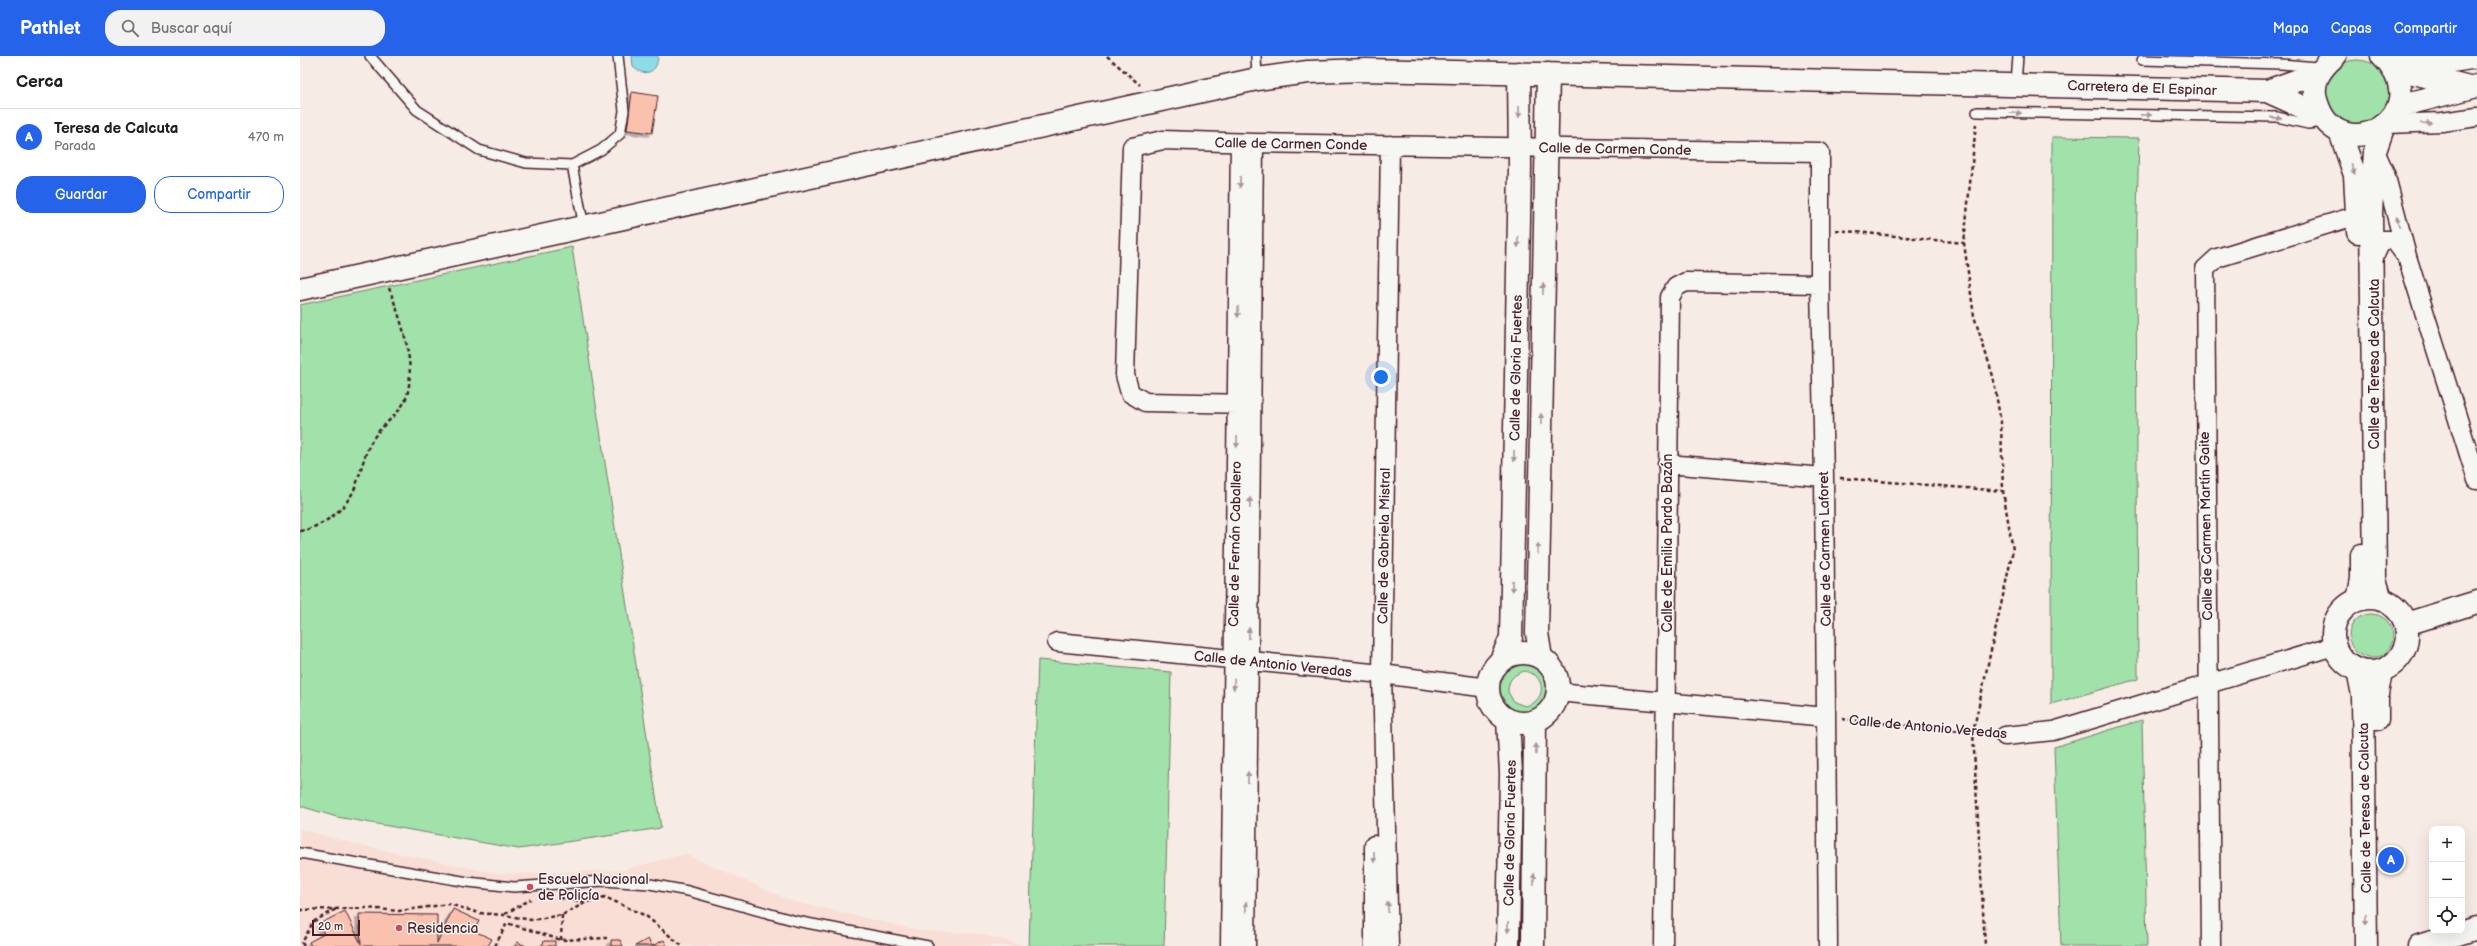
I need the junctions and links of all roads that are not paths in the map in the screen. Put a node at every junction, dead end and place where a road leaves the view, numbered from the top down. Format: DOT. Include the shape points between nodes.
graph roads {
  1 [pos="370,56"];
  2 [pos="618,56"];
  3 [pos="1256,56"];
  4 [pos="2018,56"];
  5 [pos="2142,60"];
  6 [pos="2387,60"];
  7 [pos="2477,60"];
  8 [pos="2325,65"];
  9 [pos="1519,73"];
  10 [pos="1548,74"];
  11 [pos="1257,79"];
  12 [pos="2016,84"];
  13 [pos="2473,87"];
  14 [pos="2267,91"];
  15 [pos="1977,112"];
  16 [pos="2477,117"];
  17 [pos="2390,120"];
  18 [pos="2328,123"];
  19 [pos="1247,143"];
  20 [pos="1385,146"];
  21 [pos="1520,147"];
  22 [pos="1546,148"];
  23 [pos="2375,151"];
  24 [pos="1820,152"];
  25 [pos="572,165"];
  26 [pos="2358,215"];
  27 [pos="584,227"];
  28 [pos="2373,259"];
  29 [pos="2408,260"];
  30 [pos="300,289"];
  31 [pos="1820,289"];
  32 [pos="1244,404"];
  33 [pos="1672,465"];
  34 [pos="1824,477"];
  35 [pos="2477,480"];
  36 [pos="2358,600"];
  37 [pos="2381,600"];
  38 [pos="2477,602"];
  39 [pos="2406,624"];
  40 [pos="1057,642"];
  41 [pos="2334,646"];
  42 [pos="1541,658"];
  43 [pos="1241,660"];
  44 [pos="1501,660"];
  45 [pos="2358,670"];
  46 [pos="2381,671"];
  47 [pos="1378,674"];
  48 [pos="2208,684"];
  49 [pos="1488,688"];
  50 [pos="1558,692"];
  51 [pos="1672,703"];
  52 [pos="1826,717"];
  53 [pos="1508,720"];
  54 [pos="1535,721"];
  55 [pos="2005,736"];
  56 [pos="300,853"];
  57 [pos="2477,928"];
  58 [pos="928,946"];
  59 [pos="1230,946"];
  60 [pos="1246,946"];
  61 [pos="1374,946"];
  62 [pos="1389,946"];
  63 [pos="1508,946"];
  64 [pos="1533,946"];
  65 [pos="1663,946"];
  66 [pos="1673,946"];
  67 [pos="1828,946"];
  68 [pos="2211,946"];
  69 [pos="2366,946"];
  70 [pos="2381,946"];
  71 [pos="2419,946"];
  1 -- 25 [label="lane" via="417,110 479,150 526,162"];
  2 -- 25 [label="lane" via="624,111 620,134 601,150"];
  3 -- 11 [label="lane"];
  4 -- 12 [label="lane"];
  5 -- 8 [label="lane"];
  6 -- 7 [label="street" via="2446,64"];
  6 -- 13 [label="street"];
  6 -- 17 [label="street, Calle de Teresa de Calcuta" via="2401,87"];
  8 -- 14 [label="street, Carretera de El Espinar"];
  8 -- 18 [label="street, Calle de Teresa de Calcuta" via="2314,94"];
  9 -- 10 [label="street, Carretera de El Espinar"];
  9 -- 11 [label="street, Carretera de El Espinar" via="1366,70 1308,72"];
  9 -- 21 [label="street, Calle de Gloria Fuertes, one-way"];
  10 -- 12 [label="street, Carretera de El Espinar"];
  10 -- 22 [label="street, Calle de Gloria Fuertes"];
  11 -- 27 [label="street, Carretera de El Espinar"];
  12 -- 14 [label="street, Carretera de El Espinar"];
  13 -- 17 [label="street"];
  14 -- 18 [label="street, Carretera de El Espinar"];
  15 -- 18 [label="lane, one-way" via="2277,117 2308,124"];
  17 -- 16 [label="street, one-way" via="2442,122"];
  17 -- 18 [label="street, Carretera de El Espinar" via="2362,136"];
  17 -- 23 [label="street, Calle de Teresa de Calcuta"];
  18 -- 26 [label="street, Calle de Teresa de Calcuta, one-way" via="2355,175"];
  19 -- 20 [label="street, Calle de Carmen Conde"];
  19 -- 32 [label="street, Calle de Fernán Caballero"];
  19 -- 32 [label="street, Calle de Carmen Conde" via="1163,140 1132,147 1125,375 1130,393 1145,402"];
  20 -- 21 [label="street, Calle de Carmen Conde"];
  20 -- 47 [label="street, Calle de Gabriela Mistral"];
  21 -- 22 [label="street, Calle de Carmen Conde"];
  21 -- 44 [label="street, Calle de Gloria Fuertes, one-way" via="1511,638"];
  22 -- 24 [label="street, Calle de Carmen Conde"];
  42 -- 22 [label="street, Calle de Gloria Fuertes, one-way" via="1537,633"];
  23 -- 28 [label="street, Calle de Teresa de Calcuta" via="2371,212"];
  29 -- 23 [label="street, one-way" via="2385,173"];
  24 -- 31 [label="street, Calle de Carmen Laforet"];
  25 -- 27 [label="lane"];
  26 -- 36 [label="street, Calle de Teresa de Calcuta" via="2362,571"];
  26 -- 48 [label="street, Calle de Carmen Martín Gaite" via="2217,258 2205,269"];
  27 -- 30 [label="street, Carretera de El Espinar"];
  28 -- 29 [label="street" via="2382,240 2394,240"];
  28 -- 37 [label="street, Calle de Teresa de Calcuta" via="2375,579"];
  29 -- 35 [label="street"];
  31 -- 33 [label="street, Calle de Emilia Pardo Bazán" via="1691,292 1684,295 1681,305"];
  31 -- 34 [label="street, Calle de Carmen Laforet"];
  32 -- 43 [label="street, Calle de Fernán Caballero"];
  33 -- 34 [label="street"];
  33 -- 51 [label="street, Calle de Emilia Pardo Bazán"];
  34 -- 52 [label="street, Calle de Carmen Laforet"];
  36 -- 37 [label="street"];
  36 -- 41 [label="street" via="2342,610 2333,627"];
  37 -- 39 [label="street" via="2397,609"];
  38 -- 39 [label="street"];
  39 -- 46 [label="street" via="2404,649 2398,660"];
  40 -- 43 [label="street, Calle de Antonio Veredas"];
  41 -- 45 [label="street" via="2343,661"];
  41 -- 48 [label="street, Calle de Antonio Veredas"];
  42 -- 44 [label="street" via="1521,653"];
  42 -- 50 [label="street" via="1555,672"];
  43 -- 47 [label="street, Calle de Antonio Veredas"];
  43 -- 59 [label="street, Calle de Fernán Caballero, one-way"];
  60 -- 43 [label="street, Calle de Fernán Caballero, one-way"];
  44 -- 49 [label="street" via="1489,678"];
  45 -- 46 [label="street"];
  45 -- 69 [label="street, Calle de Teresa de Calcuta, one-way" via="2363,695"];
  46 -- 70 [label="street, Calle de Teresa de Calcuta" via="2377,694"];
  47 -- 49 [label="street, Calle de Antonio Veredas"];
  47 -- 61 [label="street, Calle de Gabriela Mistral, one-way"];
  62 -- 47 [label="street, Calle de Gabriela Mistral, one-way"];
  48 -- 55 [label="street, Calle de Antonio Veredas" via="2054,731"];
  48 -- 68 [label="street, Calle de Carmen Martín Gaite"];
  49 -- 53 [label="street" via="1493,707"];
  50 -- 51 [label="street"];
  50 -- 54 [label="street" via="1551,710"];
  51 -- 52 [label="street"];
  51 -- 65 [label="street, Calle de Emilia Pardo Bazán"];
  51 -- 66 [label="street, Calle de Emilia Pardo Bazán"];
  52 -- 67 [label="street, Calle de Carmen Laforet"];
  53 -- 54 [label="street" via="1517,723"];
  53 -- 63 [label="street, Calle de Gloria Fuertes, one-way" via="1511,773"];
  64 -- 54 [label="street, Calle de Gloria Fuertes, one-way"];
  56 -- 58 [label="lane" via="468,882 514,887 603,881 650,884 688,891 796,921"];
  57 -- 71 [label="street"];
}
